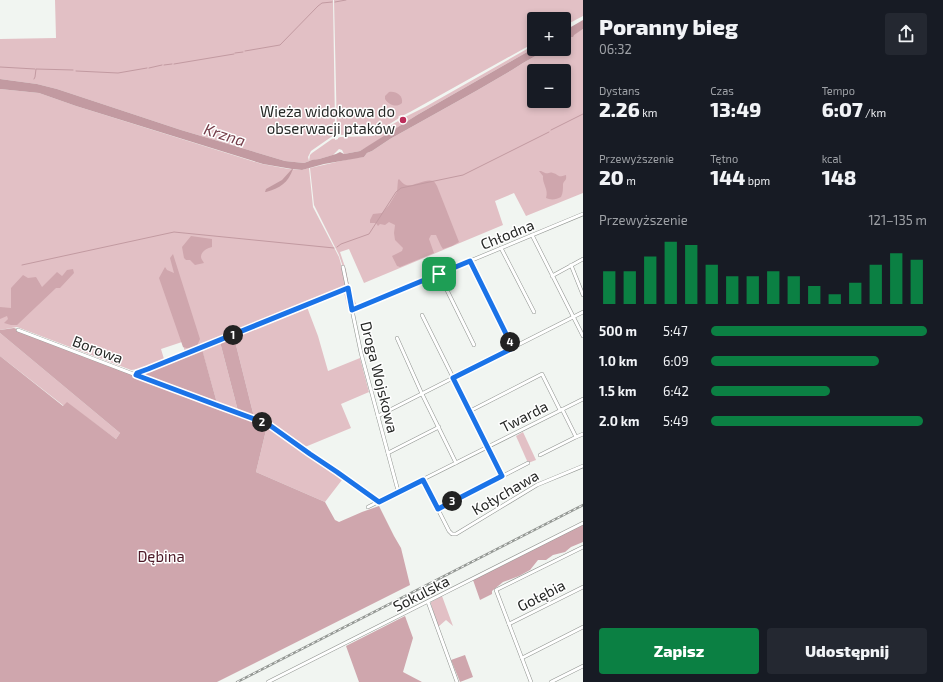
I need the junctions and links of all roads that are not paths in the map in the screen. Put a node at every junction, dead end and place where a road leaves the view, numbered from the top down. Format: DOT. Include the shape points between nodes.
graph roads {
  1 [pos="583,214"];
  2 [pos="532,236"];
  3 [pos="501,248"];
  4 [pos="583,259"];
  5 [pos="470,261"];
  6 [pos="571,266"];
  7 [pos="343,267"];
  8 [pos="439,274"];
  9 [pos="552,276"];
  10 [pos="348,288"];
  11 [pos="583,295"];
  12 [pos="352,310"];
  13 [pos="534,312"];
  14 [pos="583,312"];
  15 [pos="422,315"];
  16 [pos="573,317"];
  17 [pos="18,330"];
  18 [pos="583,336"];
  19 [pos="396,338"];
  20 [pos="474,345"];
  21 [pos="513,348"];
  22 [pos="136,375"];
  23 [pos="453,378"];
  24 [pos="422,394"];
  25 [pos="583,399"];
  26 [pos="561,410"];
  27 [pos="470,411"];
  28 [pos="378,416"];
  29 [pos="439,427"];
  30 [pos="583,434"];
  31 [pos="576,437"];
  32 [pos="487,447"];
  33 [pos="388,453"];
  34 [pos="540,455"];
  35 [pos="456,463"];
  36 [pos="528,464"];
  37 [pos="583,466"];
  38 [pos="502,476"];
  39 [pos="423,480"];
  40 [pos="399,492"];
  41 [pos="379,502"];
  42 [pos="368,507"];
  43 [pos="438,509"];
  44 [pos="583,523"];
  45 [pos="583,546"];
  46 [pos="583,587"];
  47 [pos="428,602"];
  48 [pos="509,624"];
  49 [pos="583,627"];
  50 [pos="522,658"];
  51 [pos="583,666"];
  52 [pos="268,682"];
  53 [pos="458,682"];
  54 [pos="531,682"];
  55 [pos="551,682"];
  1 -- 2 [label="street, Chłodna"];
  2 -- 3 [label="street, Chłodna"];
  2 -- 9 [label="street"];
  3 -- 5 [label="street, Chłodna"];
  3 -- 13 [label="street"];
  4 -- 6 [label="street"];
  5 -- 8 [label="street, Chłodna"];
  5 -- 21 [label="street"];
  6 -- 9 [label="street"];
  6 -- 11 [label="street"];
  7 -- 10 [label="street, Droga Wojskowa"];
  8 -- 12 [label="street, Chłodna"];
  8 -- 20 [label="street"];
  9 -- 16 [label="street"];
  10 -- 12 [label="street, Droga Wojskowa"];
  10 -- 22 [label="street"];
  12 -- 28 [label="street, Droga Wojskowa"];
  14 -- 16 [label="street"];
  15 -- 23 [label="street"];
  16 -- 18 [label="street"];
  16 -- 21 [label="street"];
  17 -- 22 [label="street, Borowa"];
  19 -- 24 [label="street"];
  21 -- 23 [label="street"];
  22 -- 41 [label="street, Borowa" via="268,424"];
  23 -- 24 [label="street"];
  23 -- 27 [label="street"];
  24 -- 28 [label="street"];
  24 -- 29 [label="street"];
  25 -- 26 [label="street, Twarda"];
  26 -- 27 [label="street" via="542,374"];
  26 -- 31 [label="street"];
  26 -- 32 [label="street, Twarda"];
  27 -- 32 [label="street"];
  28 -- 33 [label="street, Droga Wojskowa"];
  29 -- 33 [label="street"];
  29 -- 35 [label="street"];
  30 -- 31 [label="street"];
  31 -- 34 [label="street"];
  32 -- 35 [label="street, Twarda"];
  32 -- 38 [label="street"];
  33 -- 40 [label="street, Droga Wojskowa"];
  35 -- 39 [label="street, Twarda"];
  36 -- 38 [label="street"];
  37 -- 43 [label="street, Kołychawa" via="537,485 456,534 450,532"];
  38 -- 43 [label="street"];
  39 -- 40 [label="street, Twarda"];
  39 -- 43 [label="street, Kołychawa"];
  40 -- 41 [label="street, Twarda"];
  41 -- 42 [label="street, Twarda"];
  44 -- 47 [label="street, Sokulska"];
  45 -- 48 [label="street" via="496,590"];
  46 -- 48 [label="street, Gołębia"];
  47 -- 52 [label="street, Sokulska"];
  47 -- 53 [label="street"];
  48 -- 50 [label="street"];
  49 -- 50 [label="street"];
  50 -- 54 [label="street"];
  51 -- 55 [label="street"];
}
